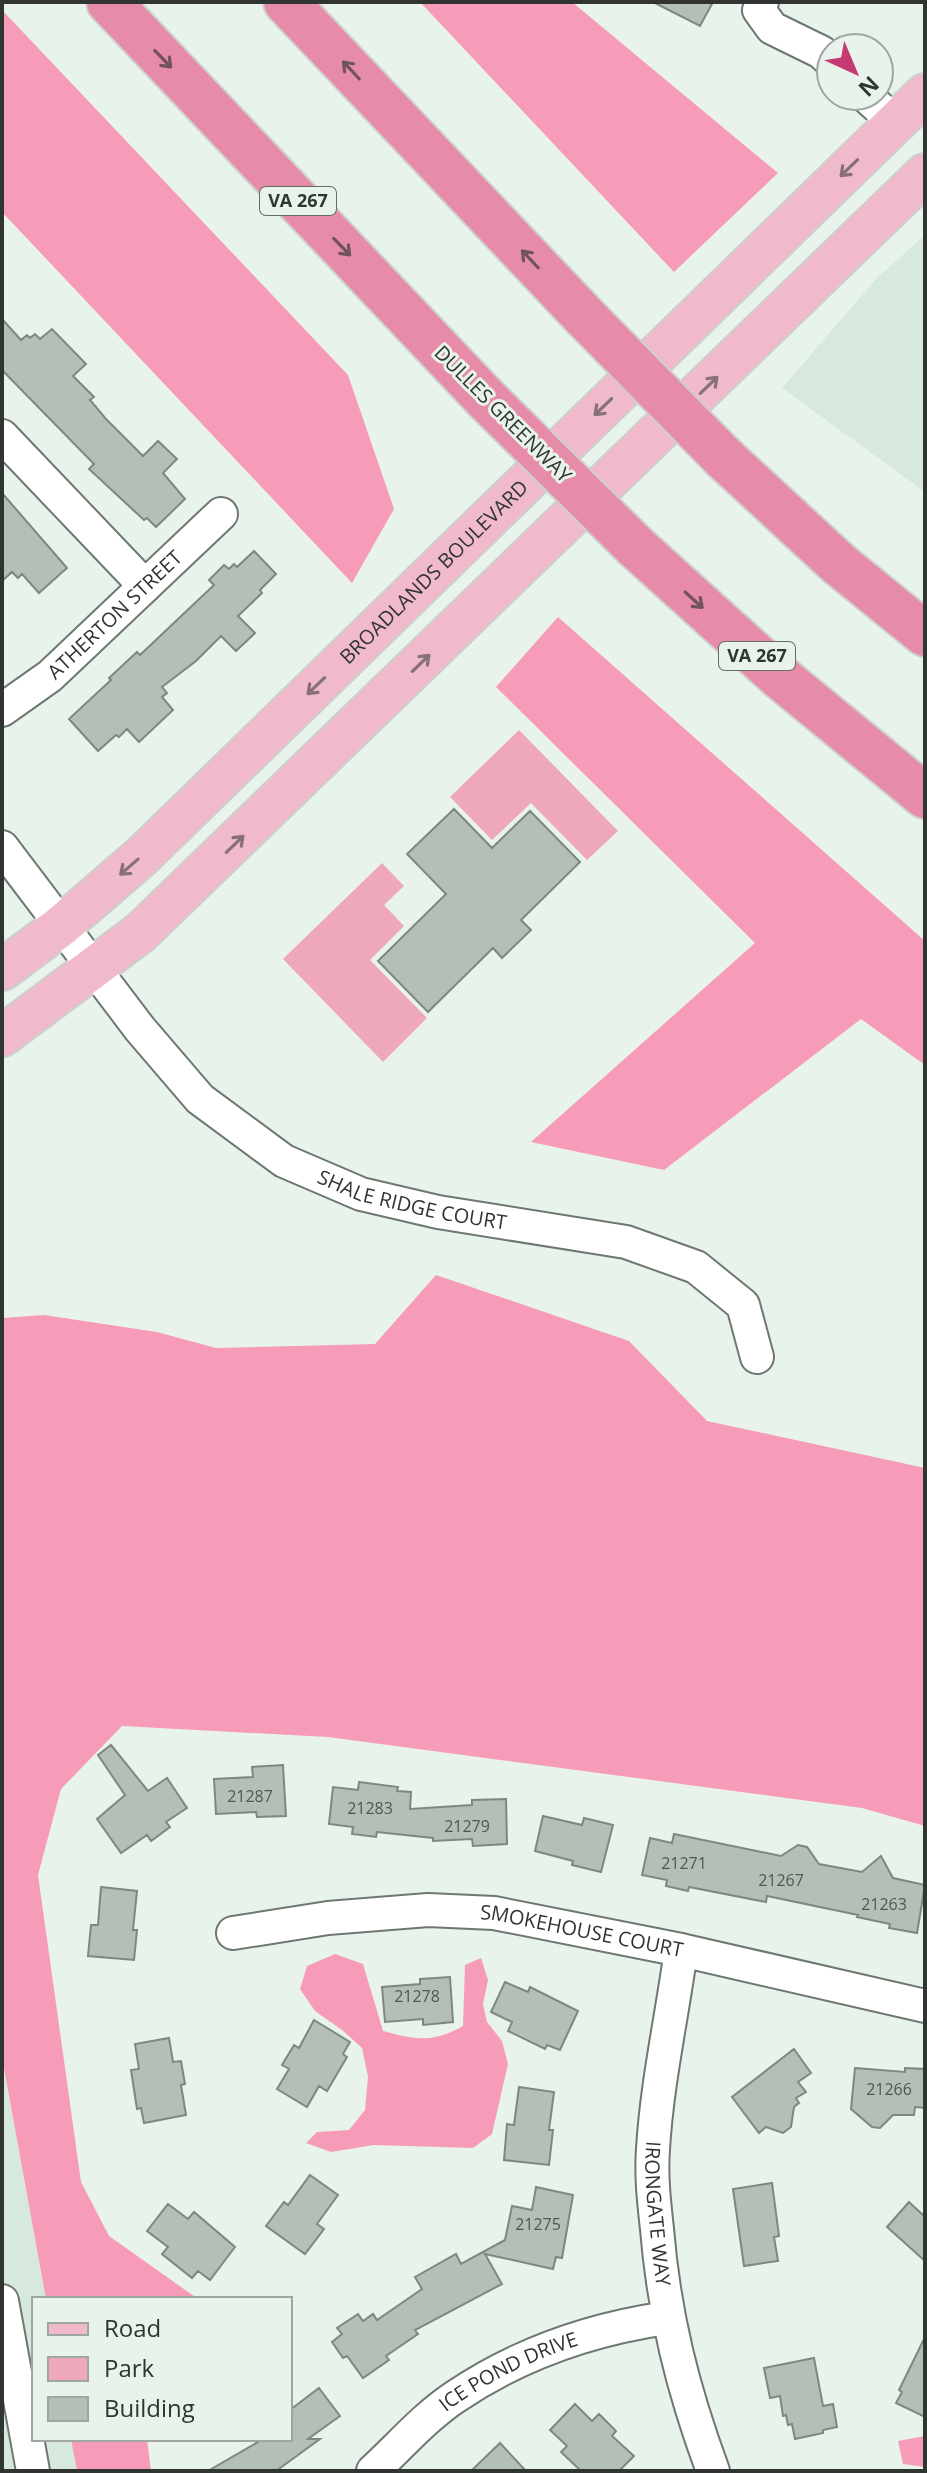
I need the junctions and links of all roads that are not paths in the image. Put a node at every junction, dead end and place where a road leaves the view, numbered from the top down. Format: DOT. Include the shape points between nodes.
graph roads {
  1 [pos="109,2"];
  2 [pos="286,2"];
  3 [pos="762,2"];
  4 [pos="815,49"];
  5 [pos="925,94"];
  6 [pos="895,104"];
  7 [pos="878,112"];
  8 [pos="925,174"];
  9 [pos="2,436"];
  10 [pos="723,457"];
  11 [pos="221,514"];
  12 [pos="145,586"];
  13 [pos="925,600"];
  14 [pos="925,634"];
  15 [pos="2,710"];
  16 [pos="880,761"];
  17 [pos="925,796"];
  18 [pos="925,806"];
  19 [pos="2,847"];
  20 [pos="61,926"];
  21 [pos="94,969"];
  22 [pos="2,970"];
  23 [pos="2,1036"];
  24 [pos="757,1357"];
  25 [pos="233,1933"];
  26 [pos="681,1950"];
  27 [pos="925,2006"];
  28 [pos="2,2301"];
  29 [pos="667,2318"];
  30 [pos="33,2471"];
  31 [pos="373,2471"];
  32 [pos="713,2471"];
  1 -- 16 [label="highway, DULLES GREENWAY / VA 267, one-way, bridge" via="487,400 636,547"];
  10 -- 2 [label="highway, one-way, bridge"];
  3 -- 4 [label="street" via="759,10 772,28"];
  5 -- 6 [label="main road, BROADLANDS BOULEVARD"];
  7 -- 20 [label="main road, BROADLANDS BOULEVARD, one-way" via="141,857"];
  21 -- 8 [label="main road, one-way" via="231,848"];
  9 -- 12 [label="street"];
  10 -- 13 [label="highway"];
  10 -- 14 [label="highway" via="839,564"];
  11 -- 12 [label="street, ATHERTON STREET"];
  12 -- 15 [label="street, ATHERTON STREET" via="50,676"];
  16 -- 17 [label="highway, DULLES GREENWAY / VA 267"];
  16 -- 18 [label="highway"];
  19 -- 20 [label="street, SHALE RIDGE COURT"];
  20 -- 21 [label="street, SHALE RIDGE COURT"];
  20 -- 22 [label="main road, BROADLANDS BOULEVARD"];
  21 -- 23 [label="main road"];
  21 -- 24 [label="street, SHALE RIDGE COURT" via="200,1099 284,1161 361,1194 626,1242 696,1267 743,1305"];
  25 -- 26 [label="street, SMOKEHOUSE COURT" via="428,1910 494,1913"];
  26 -- 27 [label="street, SMOKEHOUSE COURT"];
  26 -- 29 [label="street, IRONGATE WAY" via="659,2080 653,2153"];
  28 -- 30 [label="street"];
  29 -- 31 [label="street, ICE POND DRIVE" via="590,2333 511,2364 455,2397"];
  29 -- 32 [label="street, IRONGATE WAY"];
}
